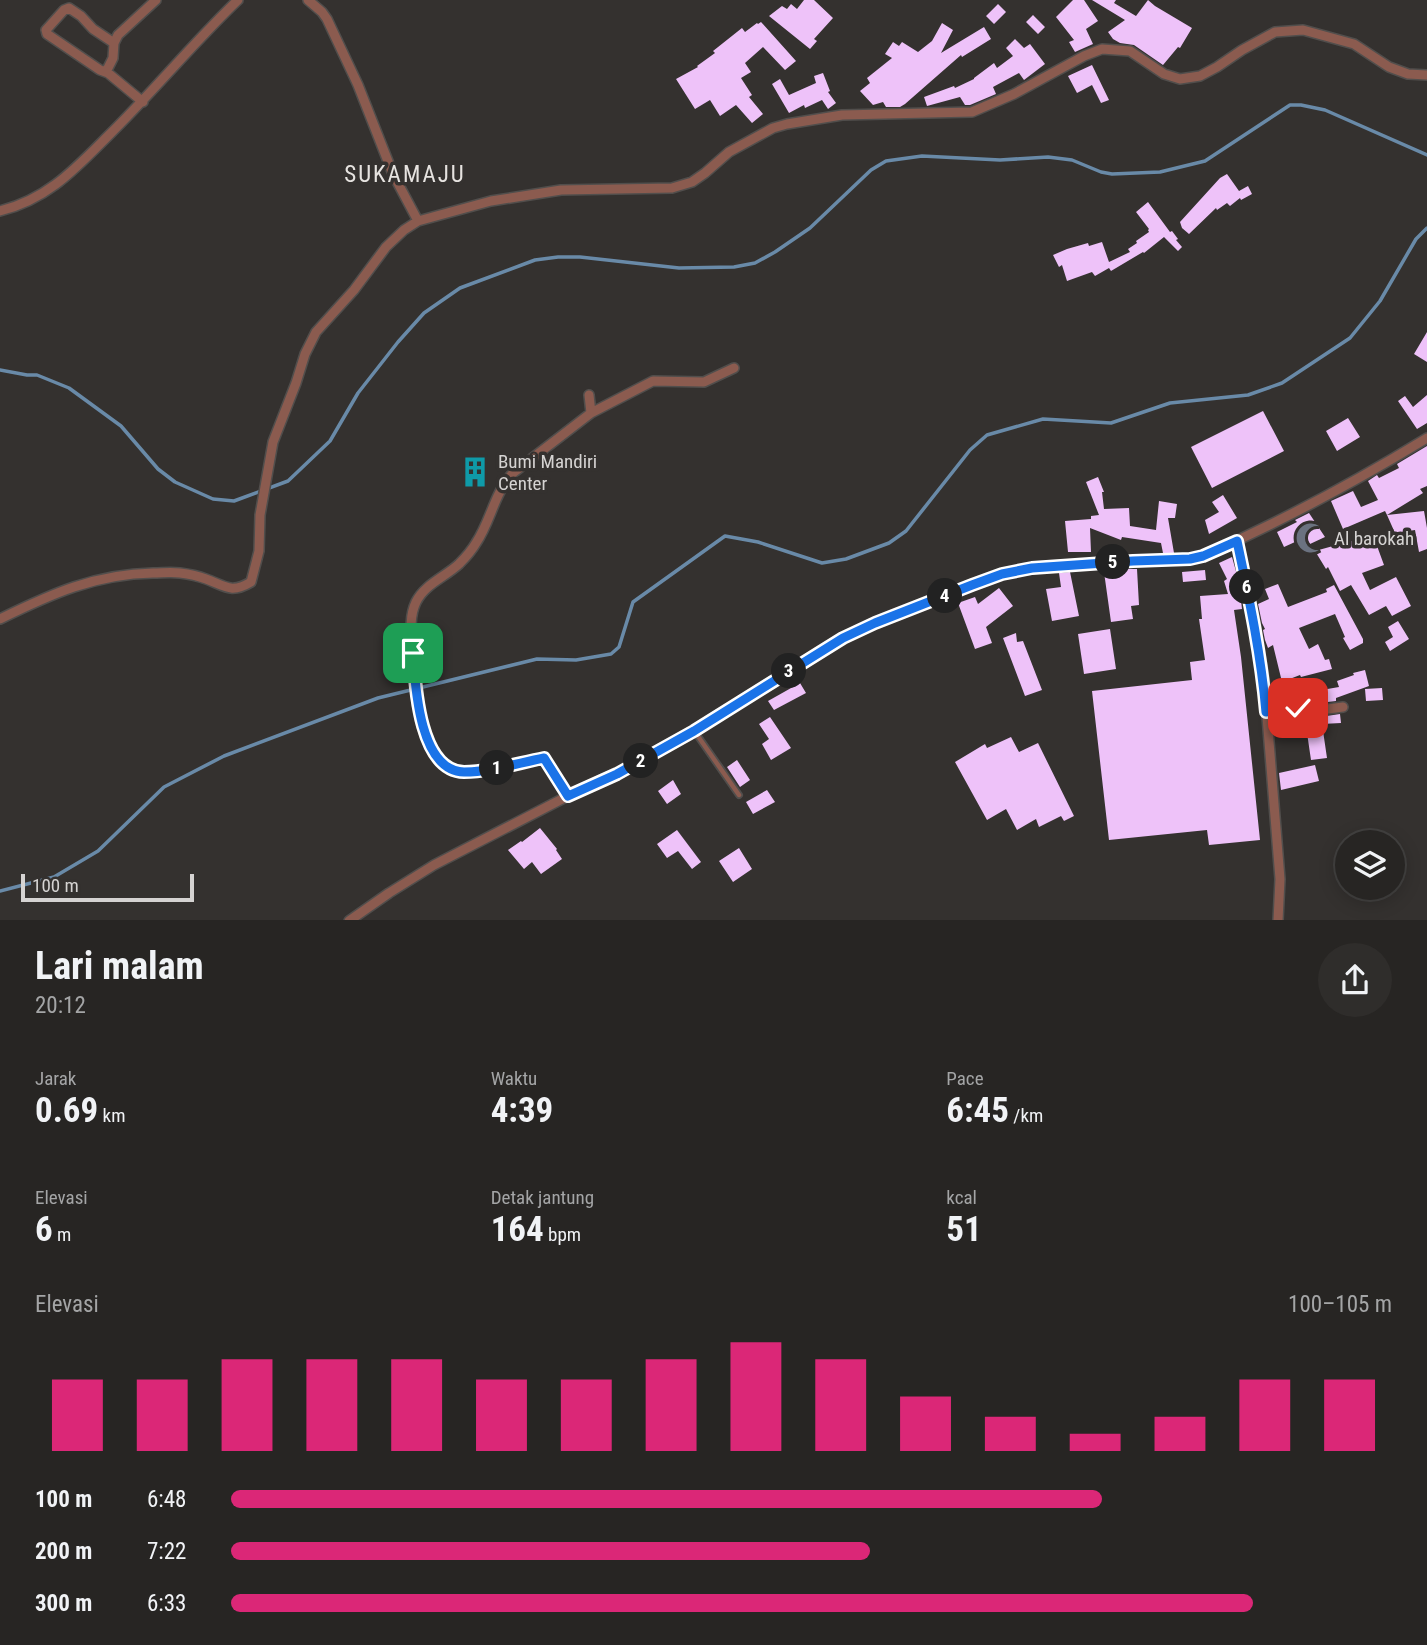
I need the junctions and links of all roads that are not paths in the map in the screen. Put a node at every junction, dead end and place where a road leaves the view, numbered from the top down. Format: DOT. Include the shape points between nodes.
graph roads {
  1 [pos="156,0"];
  2 [pos="238,0"];
  3 [pos="308,0"];
  4 [pos="114,43"];
  5 [pos="106,72"];
  6 [pos="1427,75"];
  7 [pos="143,102"];
  8 [pos="0,211"];
  9 [pos="418,221"];
  10 [pos="734,368"];
  11 [pos="589,395"];
  12 [pos="592,413"];
  13 [pos="1427,438"];
  14 [pos="1237,541"];
  15 [pos="0,619"];
  16 [pos="1343,706"];
  17 [pos="1266,712"];
  18 [pos="694,731"];
  19 [pos="739,795"];
  20 [pos="568,796"];
  21 [pos="349,920"];
  22 [pos="1279,920"];
  1 -- 4 [label="street"];
  2 -- 7 [label="street"];
  3 -- 9 [label="street" via="327,19"];
  4 -- 5 [label="street"];
  4 -- 5 [label="street" via="69,9 46,28 47,34"];
  5 -- 7 [label="street"];
  6 -- 9 [label="street" via="1389,67 1354,44 1303,30 1275,32 1200,76 1180,79 1130,51 1102,49 972,112 842,115 773,128 729,152 692,182 672,188 561,190 491,201"];
  7 -- 8 [label="street" via="53,188"];
  9 -- 15 [label="street" via="386,247 316,332 305,354 273,442 251,582 241,588 226,588 177,573 136,573 83,583"];
  10 -- 12 [label="street" via="704,382 653,381"];
  11 -- 12 [label="street"];
  12 -- 20 [label="street" via="504,482 477,543 459,565 428,586 411,615 416,699 437,756 463,772 544,758"];
  13 -- 14 [label="street"];
  14 -- 17 [label="street" via="1254,617"];
  14 -- 18 [label="street" via="1190,559 1043,567 990,578 843,638"];
  16 -- 17 [label="street"];
  17 -- 22 [label="street" via="1280,879"];
  18 -- 19 [label="lane"];
  18 -- 20 [label="street"];
  20 -- 21 [label="street" via="434,865"];
}
